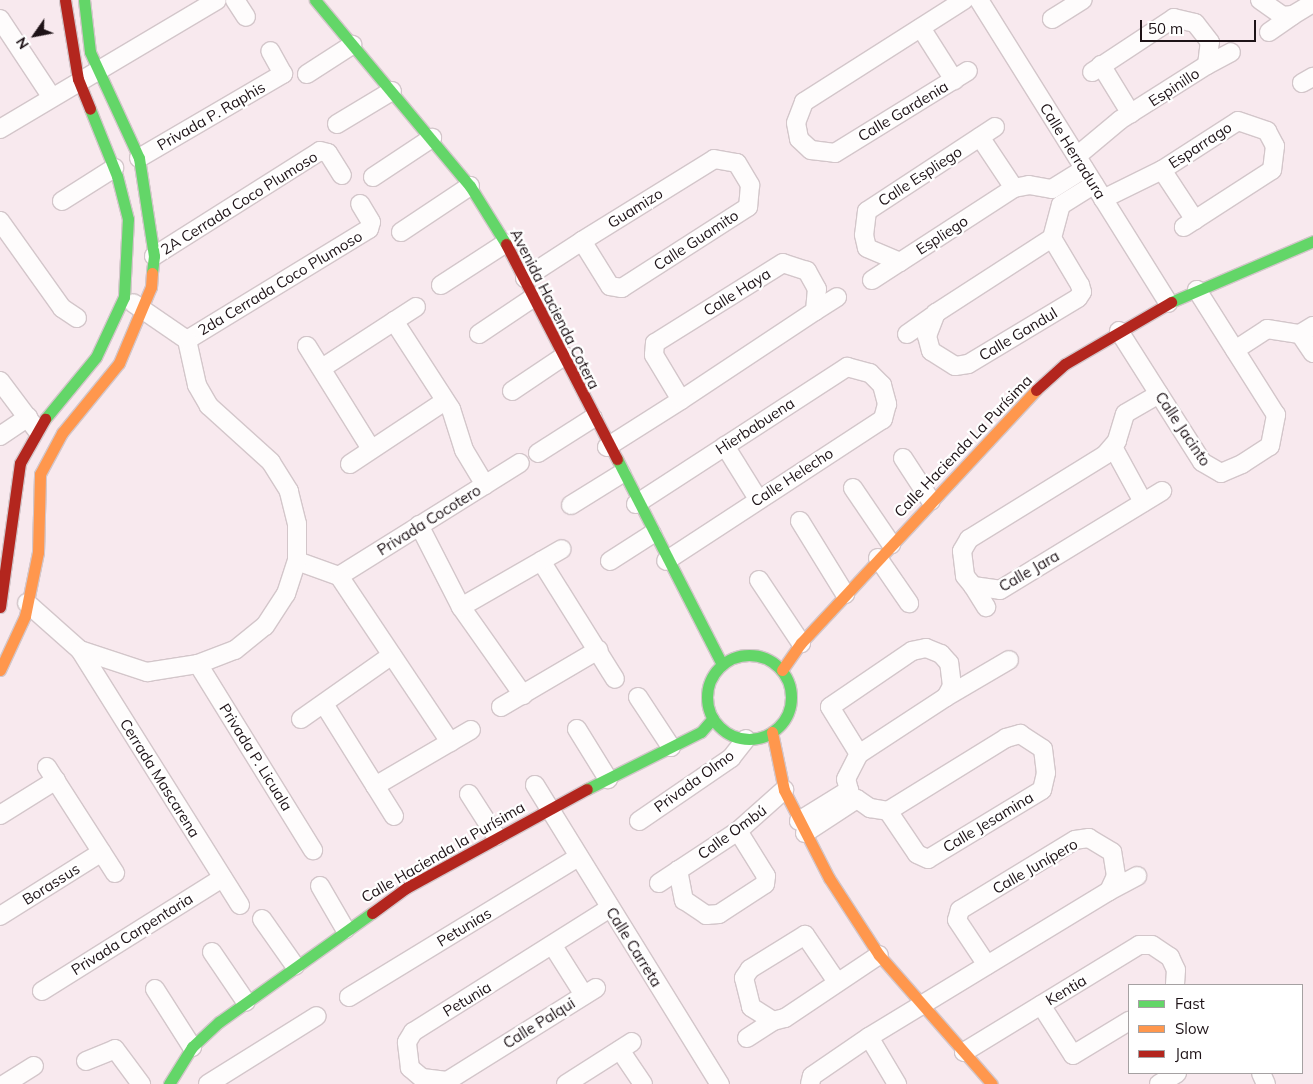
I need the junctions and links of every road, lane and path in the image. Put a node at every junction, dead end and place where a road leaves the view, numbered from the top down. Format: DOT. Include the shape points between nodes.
graph roads {
  1 [pos="65,0"];
  2 [pos="84,0"];
  3 [pos="217,0"];
  4 [pos="235,0"];
  5 [pos="314,0"];
  6 [pos="964,0"];
  7 [pos="979,0"];
  8 [pos="1082,0"];
  9 [pos="1260,0"];
  10 [pos="1313,3"];
  11 [pos="1058,10"];
  12 [pos="1293,15"];
  13 [pos="246,17"];
  14 [pos="0,18"];
  15 [pos="921,28"];
  16 [pos="1269,32"];
  17 [pos="352,45"];
  18 [pos="270,51"];
  19 [pos="1231,52"];
  20 [pos="1207,65"];
  21 [pos="98,72"];
  22 [pos="307,74"];
  23 [pos="78,79"];
  24 [pos="392,91"];
  25 [pos="51,96"];
  26 [pos="1131,114"];
  27 [pos="337,124"];
  28 [pos="996,127"];
  29 [pos="0,129"];
  30 [pos="980,137"];
  31 [pos="432,138"];
  32 [pos="139,158"];
  33 [pos="1080,162"];
  34 [pos="114,168"];
  35 [pos="1162,170"];
  36 [pos="342,174"];
  37 [pos="746,174"];
  38 [pos="373,177"];
  39 [pos="470,186"];
  40 [pos="1014,188"];
  41 [pos="1098,191"];
  42 [pos="62,201"];
  43 [pos="360,204"];
  44 [pos="0,221"];
  45 [pos="401,232"];
  46 [pos="1052,238"];
  47 [pos="582,241"];
  48 [pos="1313,241"];
  49 [pos="506,243"];
  50 [pos="867,248"];
  51 [pos="154,256"];
  52 [pos="900,262"];
  53 [pos="525,278"];
  54 [pos="872,280"];
  55 [pos="441,285"];
  56 [pos="1197,290"];
  57 [pos="124,297"];
  58 [pos="534,297"];
  59 [pos="837,297"];
  60 [pos="1168,303"];
  61 [pos="416,307"];
  62 [pos="143,310"];
  63 [pos="815,311"];
  64 [pos="936,313"];
  65 [pos="77,318"];
  66 [pos="394,321"];
  67 [pos="1307,330"];
  68 [pos="1119,331"];
  69 [pos="479,334"];
  70 [pos="907,334"];
  71 [pos="187,340"];
  72 [pos="307,346"];
  73 [pos="1235,350"];
  74 [pos="1313,352"];
  75 [pos="564,356"];
  76 [pos="322,368"];
  77 [pos="877,378"];
  78 [pos="0,381"];
  79 [pos="512,392"];
  80 [pos="1159,394"];
  81 [pos="681,400"];
  82 [pos="445,401"];
  83 [pos="593,418"];
  84 [pos="32,423"];
  85 [pos="0,436"];
  86 [pos="725,446"];
  87 [pos="607,447"];
  88 [pos="1113,447"];
  89 [pos="371,449"];
  90 [pos="538,453"];
  91 [pos="902,458"];
  92 [pos="520,463"];
  93 [pos="350,464"];
  94 [pos="621,474"];
  95 [pos="485,485"];
  96 [pos="853,488"];
  97 [pos="1162,491"];
  98 [pos="758,499"];
  99 [pos="931,500"];
  100 [pos="1144,502"];
  101 [pos="636,504"];
  102 [pos="571,505"];
  103 [pos="800,521"];
  104 [pos="419,525"];
  105 [pos="652,534"];
  106 [pos="891,544"];
  107 [pos="4,547"];
  108 [pos="562,549"];
  109 [pos="878,558"];
  110 [pos="297,561"];
  111 [pos="541,561"];
  112 [pos="610,561"];
  113 [pos="666,561"];
  114 [pos="339,576"];
  115 [pos="759,580"];
  116 [pos="973,586"];
  117 [pos="845,594"];
  118 [pos="27,603"];
  119 [pos="909,603"];
  120 [pos="0,607"];
  121 [pos="461,607"];
  122 [pos="986,607"];
  123 [pos="801,643"];
  124 [pos="80,650"];
  125 [pos="598,650"];
  126 [pos="392,655"];
  127 [pos="1009,660"];
  128 [pos="198,664"];
  129 [pos="722,664"];
  130 [pos="0,670"];
  131 [pos="782,670"];
  132 [pos="615,679"];
  133 [pos="523,695"];
  134 [pos="638,697"];
  135 [pos="946,697"];
  136 [pos="324,704"];
  137 [pos="501,707"];
  138 [pos="713,718"];
  139 [pos="301,719"];
  140 [pos="577,729"];
  141 [pos="471,730"];
  142 [pos="772,732"];
  143 [pos="746,739"];
  144 [pos="450,742"];
  145 [pos="671,747"];
  146 [pos="859,754"];
  147 [pos="608,779"];
  148 [pos="535,785"];
  149 [pos="375,786"];
  150 [pos="784,790"];
  151 [pos="469,794"];
  152 [pos="549,809"];
  153 [pos="888,811"];
  154 [pos="0,815"];
  155 [pos="394,816"];
  156 [pos="639,821"];
  157 [pos="802,827"];
  158 [pos="738,831"];
  159 [pos="496,836"];
  160 [pos="313,850"];
  161 [pos="102,852"];
  162 [pos="578,857"];
  163 [pos="678,870"];
  164 [pos="115,873"];
  165 [pos="1137,876"];
  166 [pos="222,878"];
  167 [pos="659,883"];
  168 [pos="320,886"];
  169 [pos="1109,891"];
  170 [pos="240,905"];
  171 [pos="610,908"];
  172 [pos="0,916"];
  173 [pos="262,919"];
  174 [pos="345,929"];
  175 [pos="1160,932"];
  176 [pos="553,946"];
  177 [pos="1139,946"];
  178 [pos="212,952"];
  179 [pos="879,956"];
  180 [pos="987,965"];
  181 [pos="295,966"];
  182 [pos="836,982"];
  183 [pos="1175,984"];
  184 [pos="155,989"];
  185 [pos="42,991"];
  186 [pos="350,997"];
  187 [pos="246,1002"];
  188 [pos="923,1005"];
  189 [pos="1041,1005"];
  190 [pos="316,1016"];
  191 [pos="773,1021"];
  192 [pos="1128,1022"];
  193 [pos="869,1037"];
  194 [pos="747,1038"];
  195 [pos="192,1047"];
  196 [pos="964,1052"];
  197 [pos="86,1061"];
  198 [pos="34,1066"];
  199 [pos="410,1068"];
  200 [pos="1175,1074"];
  201 [pos="807,1081"];
  202 [pos="5,1084"];
  203 [pos="141,1084"];
  204 [pos="169,1084"];
  205 [pos="208,1084"];
  206 [pos="566,1084"];
  207 [pos="643,1084"];
  208 [pos="720,1084"];
  209 [pos="897,1084"];
  210 [pos="992,1084"];
  211 [pos="1158,1084"];
  1 -- 23 [label="street"];
  2 -- 21 [label="street" via="89,43"];
  3 -- 21 [label="street"];
  4 -- 13 [label="street"];
  5 -- 17 [label="street, Avenida Hacienda Cotera"];
  6 -- 15 [label="street"];
  7 -- 33 [label="street, Calle Herradura"];
  8 -- 11 [label="street"];
  9 -- 12 [label="street" via="1274,13"];
  10 -- 12 [label="street"];
  12 -- 16 [label="street"];
  14 -- 25 [label="street"];
  15 -- 15 [label="street, Calle Gardenia" via="804,102 796,123 799,139 811,150 835,153 961,76"];
  17 -- 22 [label="street"];
  17 -- 24 [label="street, Avenida Hacienda Cotera"];
  18 -- 32 [label="street, Privada P. Raphis" via="283,74"];
  19 -- 20 [label="street"];
  20 -- 26 [label="street, Espinillo"];
  20 -- 26 [label="street, Espinillo" via="1210,42 1202,28 1174,18 1096,68"];
  21 -- 23 [label="street"];
  21 -- 32 [label="street"];
  23 -- 25 [label="street"];
  23 -- 34 [label="street"];
  24 -- 27 [label="street"];
  24 -- 31 [label="street, Avenida Hacienda Cotera"];
  25 -- 29 [label="street"];
  26 -- 33 [label="street, Espinillo"];
  28 -- 30 [label="street"];
  30 -- 40 [label="street"];
  30 -- 50 [label="street, Calle Espliego" via="867,211 864,235"];
  31 -- 38 [label="street"];
  31 -- 39 [label="street, Avenida Hacienda Cotera"];
  32 -- 51 [label="street"];
  33 -- 40 [label="street, Espinillo" via="1052,189 1028,185"];
  33 -- 41 [label="street, Calle Herradura"];
  34 -- 42 [label="street"];
  34 -- 57 [label="street" via="128,219"];
  35 -- 35 [label="street, Esparrago" via="1245,117 1267,131 1275,146 1272,170 1190,224"];
  35 -- 41 [label="street, Esparrago"];
  36 -- 51 [label="street, 2A Cerrada Coco Plumoso" via="324,150"];
  37 -- 47 [label="street, Guamizo" via="737,163 714,159"];
  37 -- 47 [label="street, Calle Guamito" via="750,185 748,207 615,290"];
  39 -- 45 [label="street"];
  39 -- 49 [label="street, Avenida Hacienda Cotera"];
  40 -- 52 [label="street, Espliego"];
  41 -- 46 [label="street" via="1061,204"];
  41 -- 60 [label="street, Calle Herradura"];
  43 -- 71 [label="street, 2da Cerrada Coco Plumoso" via="372,225"];
  44 -- 65 [label="street" via="62,308"];
  46 -- 64 [label="street"];
  46 -- 64 [label="street, Calle Gandul" via="1080,285 1082,292 1078,298 980,358 955,366 931,351 927,336"];
  47 -- 53 [label="street, Guamizo"];
  48 -- 56 [label="street, Calle Hacienda La Purísima"];
  49 -- 53 [label="street, Avenida Hacienda Cotera"];
  49 -- 55 [label="street"];
  50 -- 52 [label="street, Espliego"];
  51 -- 62 [label="street"];
  52 -- 54 [label="street"];
  53 -- 58 [label="street, Avenida Hacienda Cotera"];
  56 -- 60 [label="street, Calle Hacienda La Purísima"];
  56 -- 73 [label="street, Calle Jacinto"];
  57 -- 62 [label="street"];
  57 -- 84 [label="street" via="96,356"];
  58 -- 69 [label="street"];
  58 -- 75 [label="street, Avenida Hacienda Cotera"];
  59 -- 63 [label="street"];
  60 -- 68 [label="street, Calle Hacienda La Purísima"];
  61 -- 66 [label="street"];
  62 -- 71 [label="street"];
  62 -- 118 [label="street" via="119,363 62,433 40,474 38,552"];
  63 -- 81 [label="street"];
  63 -- 81 [label="street, Calle Haya" via="814,279 799,266 783,263 655,343 654,356"];
  64 -- 70 [label="street"];
  66 -- 76 [label="street"];
  66 -- 82 [label="street"];
  67 -- 73 [label="street" via="1267,329"];
  67 -- 74 [label="street"];
  68 -- 80 [label="street, Calle Jacinto"];
  68 -- 99 [label="street, Calle Hacienda La Purísima" via="1066,364 1020,404"];
  71 -- 110 [label="street" via="196,385 209,406 271,462 289,491 297,524"];
  72 -- 76 [label="street"];
  73 -- 80 [label="street, Calle Jacinto" via="1276,415 1277,426 1270,446 1242,464 1221,473 1210,470"];
  75 -- 79 [label="street"];
  75 -- 83 [label="street, Avenida Hacienda Cotera"];
  76 -- 89 [label="street"];
  77 -- 86 [label="street, Hierbabuena" via="847,367"];
  77 -- 98 [label="street, Calle Helecho" via="886,393 883,419"];
  78 -- 84 [label="street"];
  80 -- 88 [label="street" via="1125,414"];
  81 -- 87 [label="street"];
  82 -- 89 [label="street"];
  82 -- 95 [label="street" via="457,422 464,450"];
  83 -- 87 [label="street, Avenida Hacienda Cotera"];
  83 -- 90 [label="street"];
  84 -- 85 [label="street"];
  84 -- 107 [label="street" via="13,490"];
  86 -- 98 [label="street"];
  86 -- 101 [label="street, Hierbabuena"];
  87 -- 94 [label="street, Avenida Hacienda Cotera"];
  88 -- 100 [label="street"];
  88 -- 116 [label="street" via="969,539 961,564"];
  89 -- 93 [label="street"];
  91 -- 99 [label="street"];
  92 -- 95 [label="street, Privada Cocotero"];
  94 -- 101 [label="street, Avenida Hacienda Cotera"];
  94 -- 102 [label="street"];
  95 -- 104 [label="street, Privada Cocotero"];
  96 -- 106 [label="street"];
  97 -- 100 [label="street, Calle Jara"];
  98 -- 113 [label="street, Calle Helecho"];
  99 -- 106 [label="street, Calle Hacienda La Purísima"];
  100 -- 116 [label="street, Calle Jara" via="1000,590"];
  101 -- 105 [label="street, Avenida Hacienda Cotera"];
  103 -- 117 [label="street"];
  104 -- 114 [label="street, Privada Cocotero"];
  104 -- 121 [label="street"];
  105 -- 112 [label="street"];
  105 -- 113 [label="street, Avenida Hacienda Cotera"];
  106 -- 109 [label="street, Calle Hacienda La Purísima"];
  107 -- 120 [label="street" via="9,568"];
  108 -- 111 [label="street"];
  109 -- 117 [label="street, Calle Hacienda La Purísima"];
  109 -- 119 [label="street"];
  110 -- 114 [label="street"];
  110 -- 128 [label="street" via="286,594 265,626 235,650"];
  111 -- 121 [label="street"];
  111 -- 125 [label="street"];
  113 -- 129 [label="street, Avenida Hacienda Cotera"];
  114 -- 126 [label="street"];
  115 -- 123 [label="street"];
  116 -- 122 [label="street"];
  117 -- 123 [label="street, Calle Hacienda La Purísima"];
  118 -- 124 [label="street"];
  118 -- 130 [label="street" via="9,658"];
  121 -- 133 [label="street"];
  123 -- 131 [label="street, Calle Hacienda La Purísima"];
  124 -- 128 [label="street" via="147,672"];
  124 -- 166 [label="street, Cerrada Mascarena"];
  125 -- 132 [label="street"];
  125 -- 133 [label="street"];
  126 -- 136 [label="street"];
  126 -- 144 [label="street"];
  127 -- 135 [label="street"];
  128 -- 160 [label="street, Privada P. Licuala"];
  129 -- 131 [label="street" via="746,654 760,656"];
  129 -- 138 [label="street" via="707,689"];
  131 -- 142 [label="street" via="791,703"];
  133 -- 137 [label="street"];
  134 -- 145 [label="street"];
  135 -- 146 [label="street"];
  135 -- 146 [label="street" via="952,686 949,662 926,648 912,650 830,707"];
  136 -- 139 [label="street"];
  136 -- 149 [label="street"];
  138 -- 143 [label="street" via="733,736"];
  138 -- 145 [label="street, Calle Hacienda la Purísima" via="700,732"];
  140 -- 147 [label="street"];
  141 -- 144 [label="street"];
  142 -- 143 [label="street"];
  142 -- 150 [label="street"];
  143 -- 156 [label="street, Privada Olmo" via="732,758"];
  144 -- 149 [label="street"];
  145 -- 147 [label="street, Calle Hacienda la Purísima"];
  146 -- 157 [label="street" via="846,778 849,790"];
  147 -- 152 [label="street, Calle Hacienda la Purísima"];
  148 -- 152 [label="street, Calle Carreta"];
  149 -- 155 [label="street"];
  150 -- 157 [label="street"];
  150 -- 158 [label="street, Calle Ombú"];
  151 -- 159 [label="street"];
  152 -- 159 [label="street, Calle Hacienda la Purísima"];
  152 -- 162 [label="street, Calle Carreta"];
  153 -- 153 [label="street, Calle Jesamina" via="1006,738 1020,734 1043,749 1046,773 1042,790 928,859 916,854"];
  153 -- 157 [label="street" via="857,799"];
  154 -- 161 [label="street" via="52,773"];
  157 -- 179 [label="street"];
  158 -- 163 [label="street, Calle Ombú"];
  158 -- 163 [label="street" via="766,876 765,884 719,914 696,911 684,900"];
  159 -- 174 [label="street, Calle Hacienda la Purísima"];
  161 -- 164 [label="street"];
  161 -- 172 [label="street, Borassus"];
  162 -- 171 [label="street, Calle Carreta"];
  162 -- 186 [label="street, Petunias"];
  163 -- 167 [label="street, Calle Ombú"];
  165 -- 169 [label="street"];
  166 -- 170 [label="street, Cerrada Mascarena"];
  166 -- 185 [label="street, Privada Carpentaria"];
  168 -- 174 [label="street"];
  169 -- 180 [label="street"];
  169 -- 180 [label="street, Calle Junípero" via="1116,876 1112,852 1104,844 1089,838 1075,840 1058,850 957,914"];
  171 -- 176 [label="street"];
  171 -- 208 [label="street, Calle Carreta"];
  173 -- 181 [label="street"];
  174 -- 181 [label="street, Calle Hacienda la Purísima"];
  175 -- 177 [label="street, Kentia"];
  176 -- 199 [label="street, Petunia" via="413,1032 407,1042"];
  176 -- 199 [label="street, Calle Palqui" via="590,992 447,1081 422,1078"];
  177 -- 183 [label="street" via="1152,945 1170,957 1176,970"];
  177 -- 189 [label="street, Kentia"];
  178 -- 187 [label="street"];
  179 -- 182 [label="street"];
  179 -- 188 [label="street"];
  180 -- 188 [label="street"];
  181 -- 187 [label="street, Calle Hacienda la Purísima"];
  182 -- 191 [label="street" via="785,1018"];
  182 -- 191 [label="street" via="805,935 750,969 744,978 751,1007"];
  184 -- 195 [label="street"];
  187 -- 195 [label="street, Calle Hacienda la Purísima"];
  188 -- 193 [label="street"];
  188 -- 196 [label="street"];
  189 -- 192 [label="street" via="1073,1055"];
  189 -- 196 [label="street, Kentia"];
  190 -- 205 [label="street"];
  191 -- 194 [label="street"];
  193 -- 201 [label="street"];
  193 -- 209 [label="street"];
  195 -- 204 [label="street, Calle Hacienda la Purísima"];
  196 -- 210 [label="street"];
  197 -- 203 [label="street" via="115,1049"];
  198 -- 202 [label="street"];
  200 -- 211 [label="street"];
  206 -- 207 [label="street" via="626,1046"];
}
